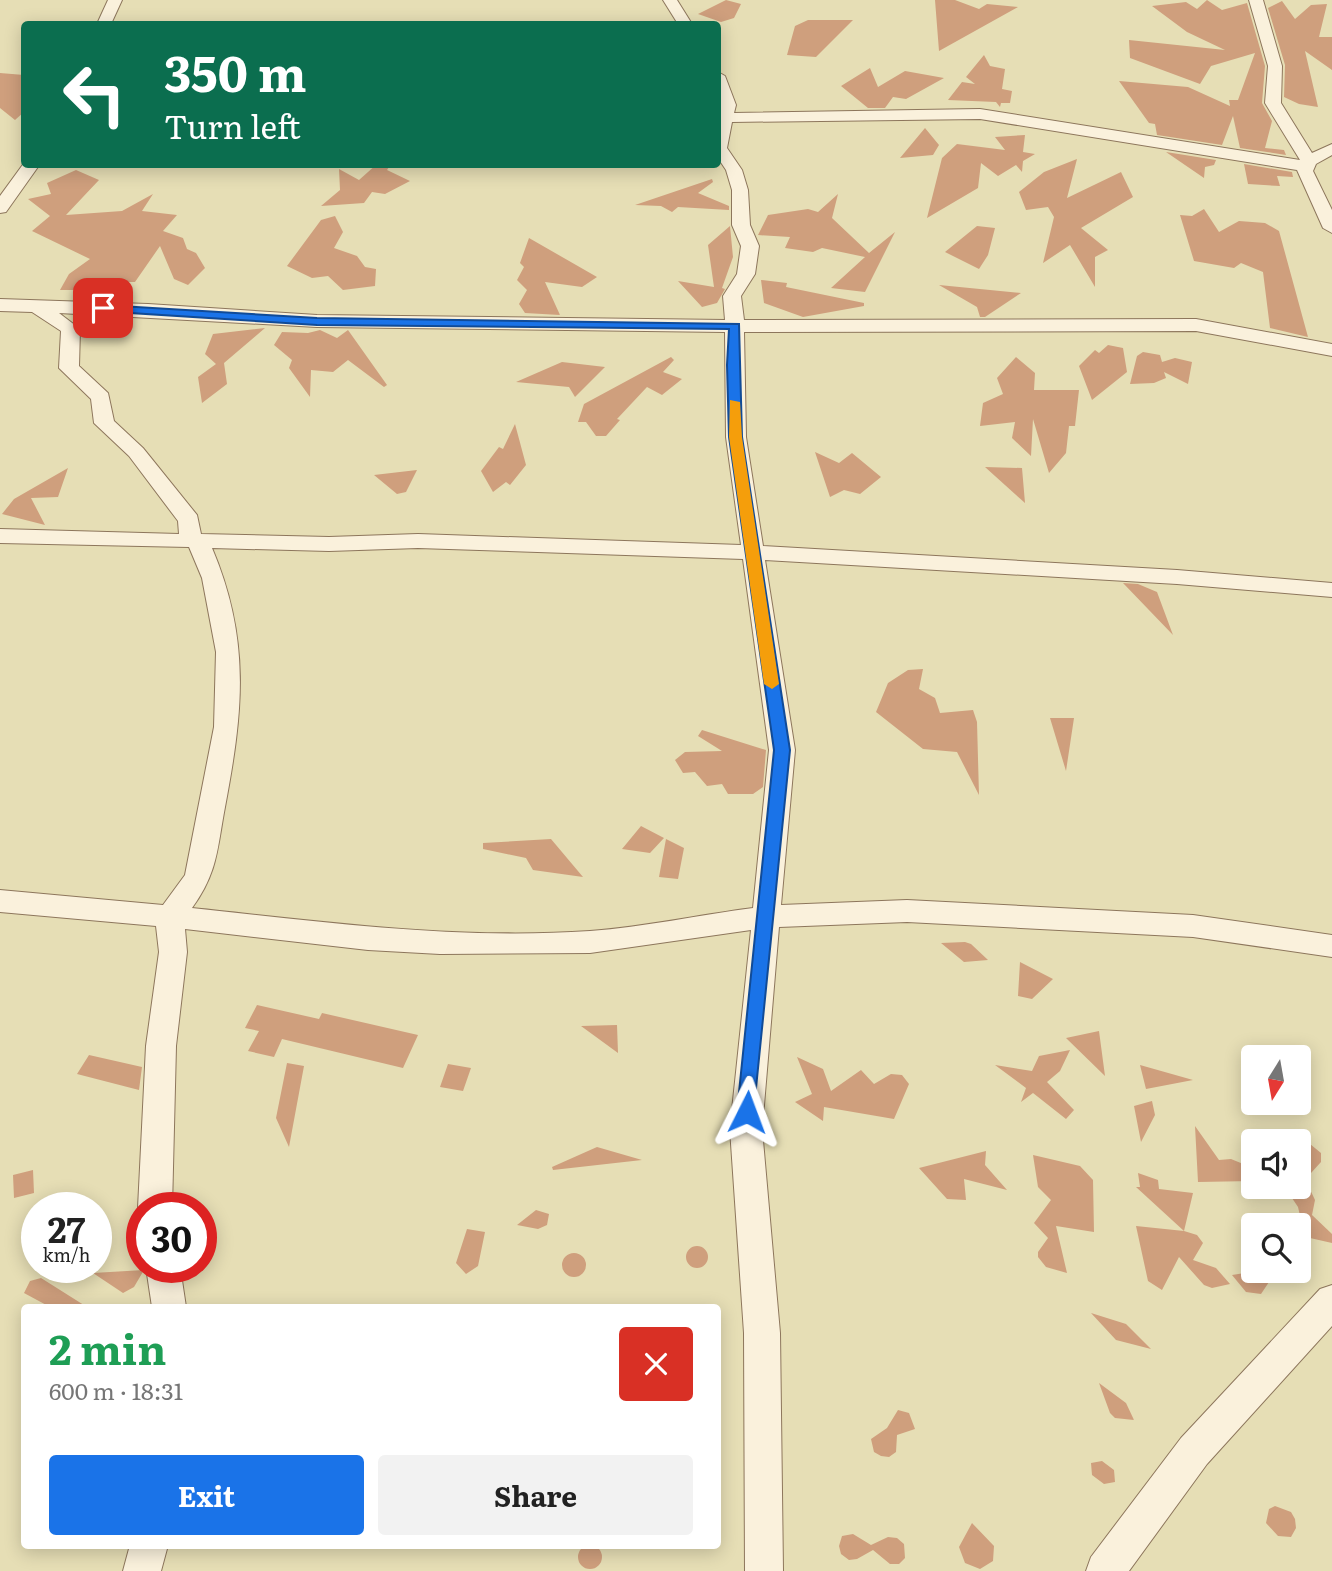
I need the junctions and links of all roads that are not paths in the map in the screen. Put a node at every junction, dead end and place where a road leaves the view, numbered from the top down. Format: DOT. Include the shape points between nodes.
graph roads {
  1 [pos="115,0"];
  2 [pos="670,0"];
  3 [pos="1256,0"];
  4 [pos="105,21"];
  5 [pos="683,21"];
  6 [pos="721,84"];
  7 [pos="722,118"];
  8 [pos="1332,149"];
  9 [pos="721,151"];
  10 [pos="1307,164"];
  11 [pos="29,168"];
  12 [pos="0,208"];
  13 [pos="1332,228"];
  14 [pos="0,305"];
  15 [pos="36,306"];
  16 [pos="735,326"];
  17 [pos="1332,351"];
  18 [pos="0,536"];
  19 [pos="198,542"];
  20 [pos="755,553"];
  21 [pos="1332,590"];
  22 [pos="0,901"];
  23 [pos="764,917"];
  24 [pos="169,918"];
  25 [pos="1332,946"];
  26 [pos="156,1192"];
  27 [pos="165,1283"];
  28 [pos="1332,1301"];
  29 [pos="169,1304"];
  30 [pos="148,1549"];
  31 [pos="142,1571"];
  32 [pos="764,1571"];
  33 [pos="1105,1571"];
  1 -- 4 [label="street"];
  2 -- 5 [label="street"];
  3 -- 10 [label="street" via="1275,66 1273,103"];
  6 -- 7 [label="street" via="728,104"];
  7 -- 10 [label="street" via="980,114"];
  8 -- 10 [label="street"];
  9 -- 16 [label="street" via="734,170 741,225 750,246 746,274 732,296"];
  10 -- 13 [label="street" via="1309,182"];
  11 -- 12 [label="street"];
  14 -- 15 [label="street"];
  15 -- 16 [label="street" via="317,321"];
  15 -- 19 [label="street" via="71,329 69,369 101,397 104,424 136,452 189,520 190,538"];
  16 -- 17 [label="street" via="1196,325"];
  16 -- 20 [label="street" via="736,437"];
  18 -- 19 [label="street"];
  19 -- 20 [label="street" via="418,541"];
  19 -- 24 [label="street" via="213,578 228,652 227,727 198,878"];
  20 -- 21 [label="street"];
  20 -- 23 [label="street" via="782,750"];
  22 -- 24 [label="street"];
  23 -- 24 [label="street" via="590,942 534,943 368,940"];
  23 -- 25 [label="street" via="907,911 1119,921 1193,926"];
  23 -- 32 [label="street" via="746,1129 762,1333"];
  24 -- 26 [label="street" via="173,952 161,1046"];
  27 -- 29 [label="street"];
  28 -- 33 [label="street" via="1194,1451"];
  30 -- 31 [label="street"];
}
